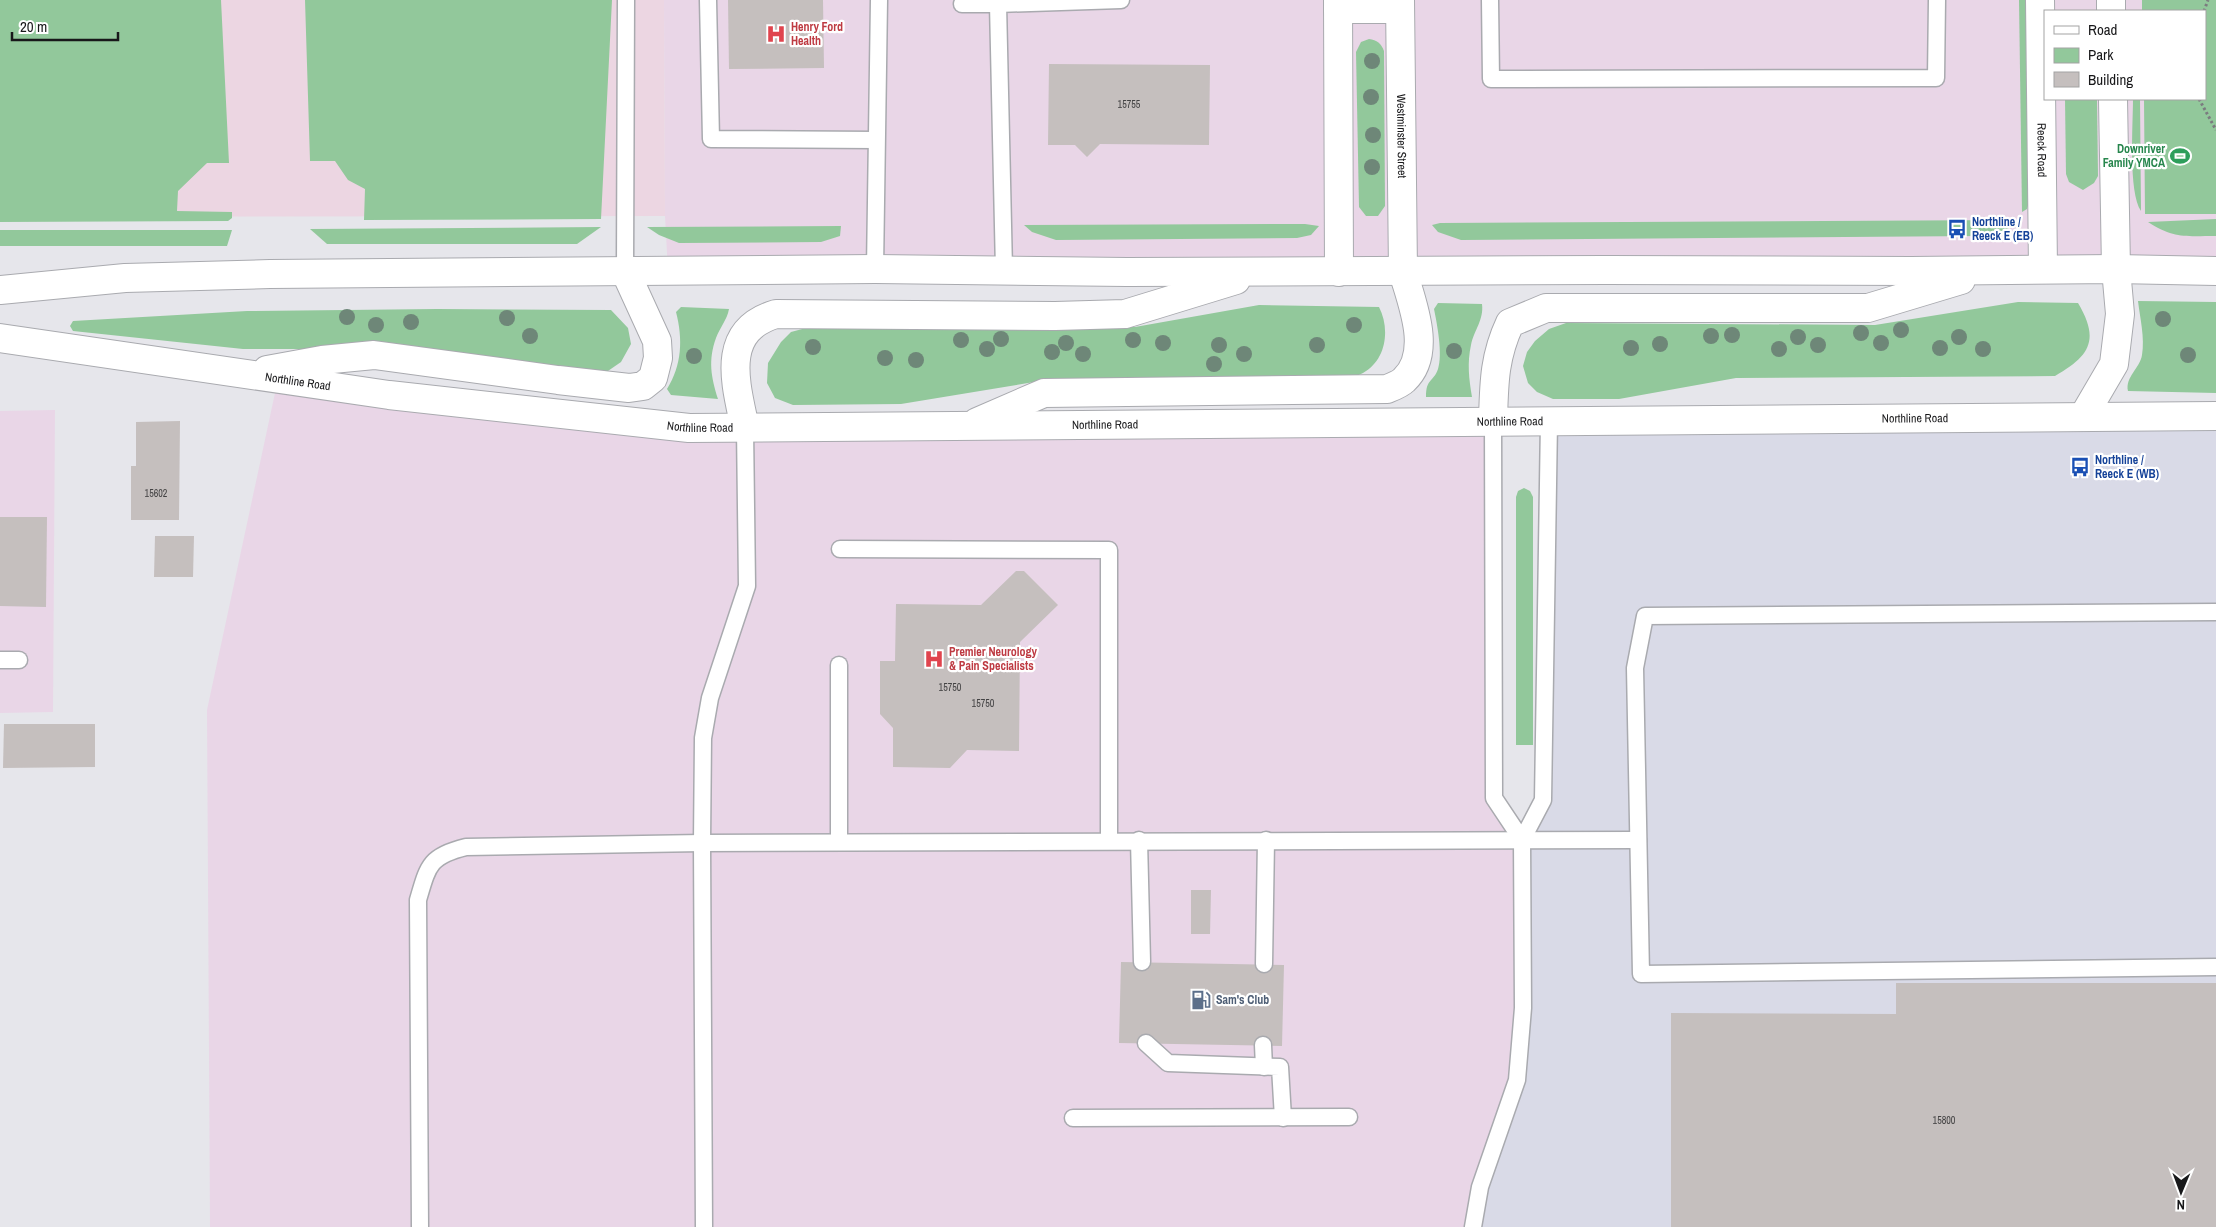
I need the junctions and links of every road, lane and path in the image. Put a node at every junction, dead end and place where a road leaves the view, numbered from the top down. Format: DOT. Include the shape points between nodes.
graph roads {
  1 [pos="626,0"];
  2 [pos="708,0"];
  3 [pos="880,0"];
  4 [pos="1121,0"];
  5 [pos="1490,0"];
  6 [pos="1936,0"];
  7 [pos="2040,0"];
  8 [pos="962,4"];
  9 [pos="998,4"];
  10 [pos="1400,4"];
  11 [pos="1338,5"];
  12 [pos="2113,100"];
  13 [pos="2200,100"];
  14 [pos="2216,130"];
  15 [pos="876,140"];
  16 [pos="875,269"];
  17 [pos="2043,269"];
  18 [pos="2116,269"];
  19 [pos="1004,270"];
  20 [pos="1267,270"];
  21 [pos="1994,270"];
  22 [pos="625,271"];
  23 [pos="2216,271"];
  24 [pos="1339,272"];
  25 [pos="1403,272"];
  26 [pos="0,290"];
  27 [pos="0,338"];
  28 [pos="246,374"];
  29 [pos="2216,416"];
  30 [pos="2082,417"];
  31 [pos="1494,421"];
  32 [pos="1548,421"];
  33 [pos="966,426"];
  34 [pos="745,428"];
  35 [pos="840,549"];
  36 [pos="2216,612"];
  37 [pos="0,660"];
  38 [pos="19,660"];
  39 [pos="839,664"];
  40 [pos="1139,840"];
  41 [pos="1266,840"];
  42 [pos="1522,840"];
  43 [pos="1638,840"];
  44 [pos="1109,841"];
  45 [pos="838,842"];
  46 [pos="702,843"];
  47 [pos="1142,962"];
  48 [pos="1264,964"];
  49 [pos="2216,967"];
  50 [pos="1146,1043"];
  51 [pos="1263,1046"];
  52 [pos="1264,1067"];
  53 [pos="1349,1117"];
  54 [pos="1073,1118"];
  55 [pos="1283,1118"];
  56 [pos="420,1227"];
  57 [pos="704,1227"];
  58 [pos="1473,1227"];
  1 -- 22 [label="lane"];
  2 -- 15 [label="lane" via="711,139"];
  3 -- 15 [label="lane"];
  4 -- 9 [label="lane"];
  5 -- 6 [label="lane" via="1491,79 1936,78"];
  7 -- 17 [label="main road, Reeck Road"];
  8 -- 9 [label="lane"];
  9 -- 19 [label="lane"];
  10 -- 11 [label="main road"];
  10 -- 25 [label="main road, Westminster Street"];
  11 -- 24 [label="main road"];
  12 -- 18 [label="main road"];
  13 -- 14 [label="path"];
  15 -- 16 [label="lane"];
  16 -- 19 [label="main road"];
  16 -- 22 [label="main road"];
  17 -- 18 [label="main road"];
  17 -- 21 [label="main road"];
  18 -- 23 [label="main road"];
  18 -- 30 [label="main road" via="2120,314 2114,364"];
  19 -- 20 [label="main road"];
  20 -- 24 [label="main road"];
  20 -- 34 [label="main road" via="1124,314 776,314 758,319 738,345 735,366"];
  21 -- 25 [label="main road"];
  21 -- 31 [label="main road" via="1868,308 1546,308 1510,323 1499,346 1494,383"];
  22 -- 26 [label="main road" via="125,278"];
  22 -- 28 [label="main road" via="657,341 658,358 653,378 643,386 629,388 576,382 374,355 322,360"];
  24 -- 25 [label="main road"];
  25 -- 33 [label="main road, Westminster Street" via="1414,312 1418,349 1414,368 1404,381 1387,389 1044,393"];
  27 -- 28 [label="main road, Northline Road"];
  28 -- 34 [label="main road, Northline Road" via="389,395 616,421 689,428"];
  29 -- 30 [label="main road, Northline Road"];
  30 -- 32 [label="main road, Northline Road"];
  31 -- 32 [label="main road, Northline Road"];
  31 -- 33 [label="main road, Northline Road"];
  31 -- 42 [label="lane" via="1494,798"];
  32 -- 42 [label="lane" via="1543,800"];
  33 -- 34 [label="main road, Northline Road"];
  34 -- 46 [label="lane" via="747,586 710,698 704,738"];
  35 -- 44 [label="lane" via="1109,550"];
  36 -- 43 [label="lane" via="1645,616 1635,668"];
  37 -- 38 [label="lane"];
  39 -- 45 [label="lane"];
  40 -- 41 [label="lane"];
  40 -- 44 [label="lane"];
  40 -- 47 [label="lane"];
  41 -- 42 [label="lane"];
  41 -- 48 [label="lane"];
  42 -- 43 [label="lane"];
  42 -- 58 [label="lane" via="1523,1008 1517,1080 1480,1188"];
  43 -- 49 [label="lane" via="1641,974"];
  44 -- 45 [label="lane"];
  45 -- 46 [label="lane"];
  46 -- 56 [label="lane" via="466,847 444,852 428,868 418,900"];
  46 -- 57 [label="lane"];
  50 -- 52 [label="lane" via="1168,1063"];
  51 -- 52 [label="lane"];
  52 -- 55 [label="lane" via="1280,1067"];
  53 -- 55 [label="lane"];
  54 -- 55 [label="lane"];
}
